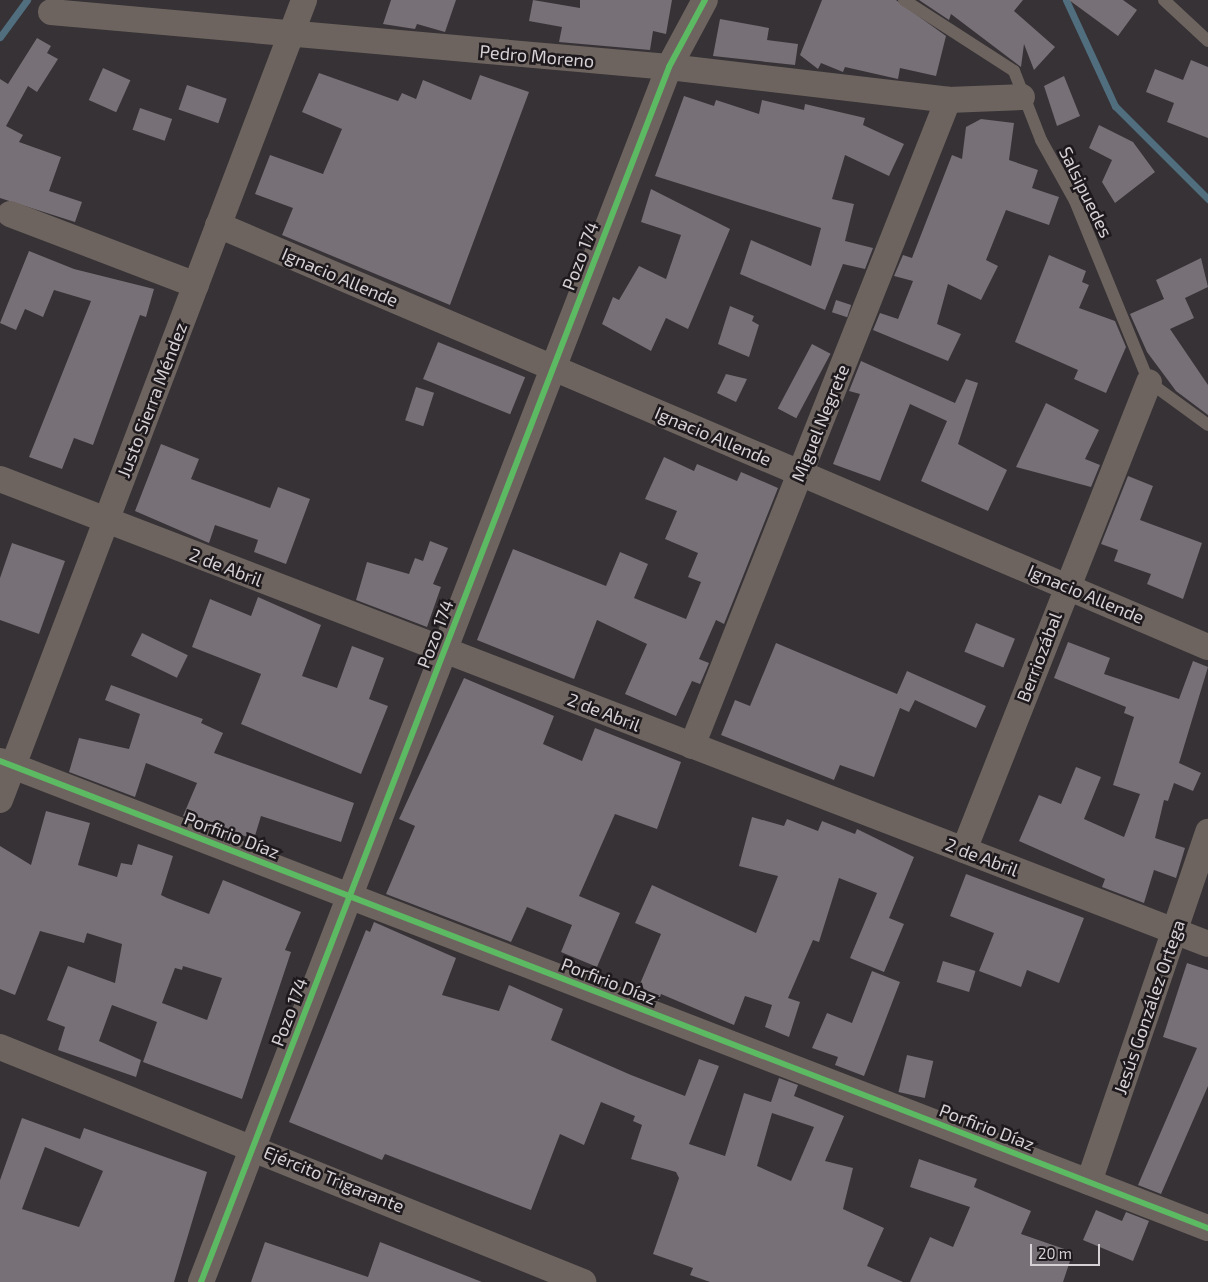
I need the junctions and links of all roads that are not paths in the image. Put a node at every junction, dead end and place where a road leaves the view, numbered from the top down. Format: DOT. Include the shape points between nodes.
graph roads {
  1 [pos="304,0"];
  2 [pos="705,0"];
  3 [pos="904,0"];
  4 [pos="1164,0"];
  5 [pos="51,12"];
  6 [pos="290,36"];
  7 [pos="1208,41"];
  8 [pos="669,67"];
  9 [pos="1022,97"];
  10 [pos="948,100"];
  11 [pos="10,214"];
  12 [pos="218,225"];
  13 [pos="196,285"];
  14 [pos="553,368"];
  15 [pos="1149,382"];
  16 [pos="1208,425"];
  17 [pos="800,473"];
  18 [pos="0,479"];
  19 [pos="106,521"];
  20 [pos="1066,586"];
  21 [pos="1208,646"];
  22 [pos="444,651"];
  23 [pos="692,746"];
  24 [pos="6,763"];
  25 [pos="0,800"];
  26 [pos="1208,832"];
  27 [pos="964,850"];
  28 [pos="350,896"];
  29 [pos="1174,931"];
  30 [pos="1208,944"];
  31 [pos="0,1047"];
  32 [pos="253,1146"];
  33 [pos="1090,1182"];
  34 [pos="1208,1228"];
  35 [pos="201,1282"];
  36 [pos="583,1282"];
  1 -- 6 [label="street, Justo Sierra Méndez"];
  2 -- 8 [label="street, Pozo 174"];
  3 -- 9 [label="lane, Salsipuedes" via="1014,71"];
  4 -- 7 [label="lane"];
  5 -- 6 [label="street, Pedro Moreno"];
  6 -- 8 [label="street, Pedro Moreno"];
  6 -- 12 [label="street, Justo Sierra Méndez"];
  8 -- 10 [label="street, Pedro Moreno"];
  8 -- 14 [label="street, Pozo 174"];
  9 -- 10 [label="street, Pedro Moreno"];
  9 -- 15 [label="lane, Salsipuedes" via="1075,201"];
  10 -- 17 [label="street, Miguel Negrete"];
  11 -- 13 [label="street"];
  12 -- 13 [label="street, Justo Sierra Méndez"];
  12 -- 14 [label="street, Ignacio Allende"];
  13 -- 19 [label="street, Justo Sierra Méndez"];
  14 -- 17 [label="street, Ignacio Allende"];
  14 -- 22 [label="street, Pozo 174"];
  15 -- 16 [label="lane"];
  15 -- 20 [label="street, Berriozábal"];
  17 -- 20 [label="street, Ignacio Allende"];
  17 -- 23 [label="street, Miguel Negrete"];
  18 -- 19 [label="street, 2 de Abril"];
  19 -- 22 [label="street, 2 de Abril"];
  19 -- 24 [label="street, Justo Sierra Méndez"];
  20 -- 21 [label="street, Ignacio Allende"];
  20 -- 27 [label="street, Berriozábal"];
  22 -- 23 [label="street, 2 de Abril"];
  22 -- 28 [label="street, Pozo 174"];
  23 -- 27 [label="street, 2 de Abril"];
  24 -- 25 [label="street, Justo Sierra Méndez"];
  24 -- 28 [label="street, Porfirio Díaz"];
  26 -- 29 [label="street, Jesús González Ortega"];
  27 -- 29 [label="street, 2 de Abril"];
  28 -- 32 [label="street, Pozo 174"];
  28 -- 33 [label="street, Porfirio Díaz"];
  29 -- 30 [label="street, 2 de Abril"];
  29 -- 33 [label="street, Jesús González Ortega"];
  31 -- 32 [label="street, Ejército Trigarante"];
  32 -- 35 [label="street, Pozo 174"];
  32 -- 36 [label="street, Ejército Trigarante"];
  33 -- 34 [label="street, Porfirio Díaz"];
}
